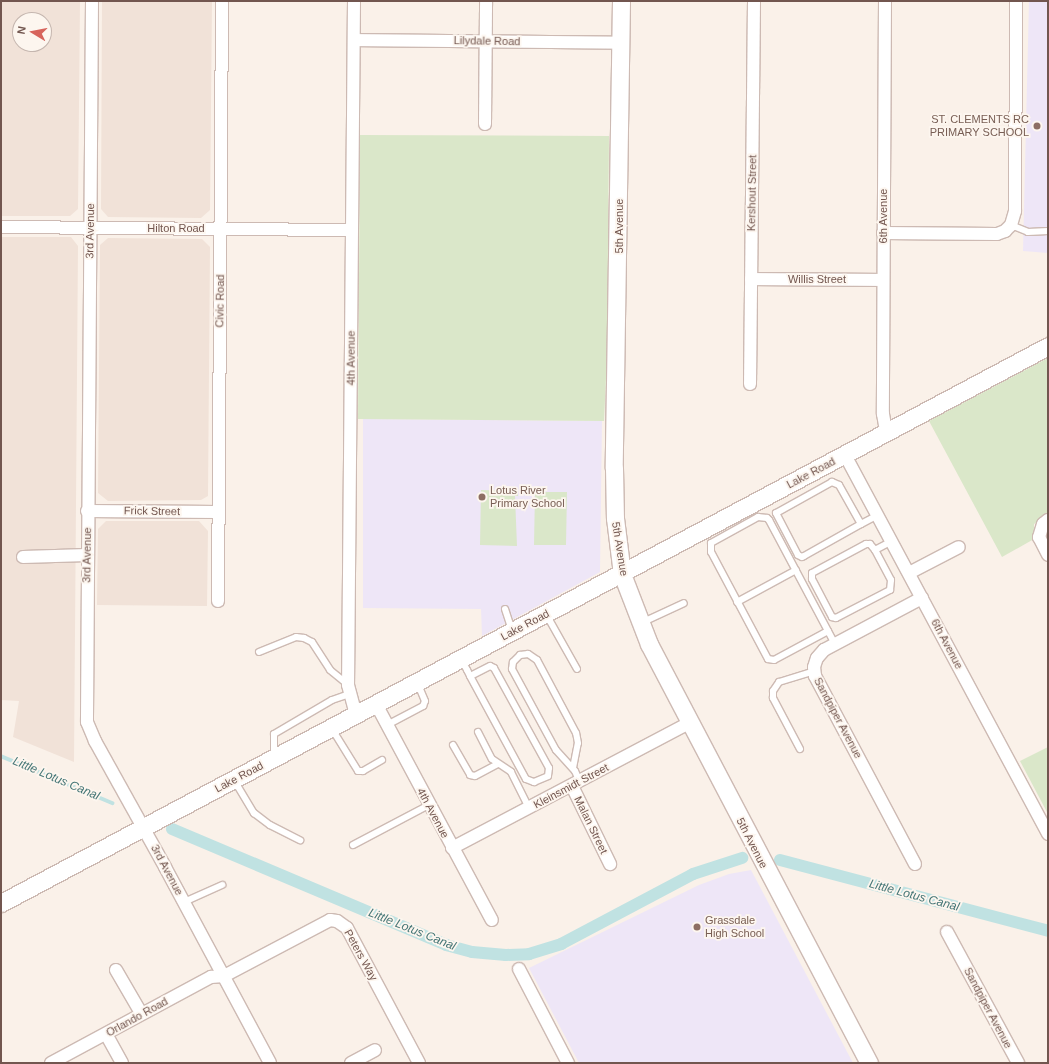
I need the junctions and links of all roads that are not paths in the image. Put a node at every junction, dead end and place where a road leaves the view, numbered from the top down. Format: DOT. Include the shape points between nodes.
graph roads {
  1 [pos="92,1"];
  2 [pos="222,1"];
  3 [pos="354,1"];
  4 [pos="486,1"];
  5 [pos="621,1"];
  6 [pos="754,1"];
  7 [pos="885,1"];
  8 [pos="1016,1"];
  9 [pos="354,40"];
  10 [pos="486,40"];
  11 [pos="620,43"];
  12 [pos="485,124"];
  13 [pos="1011,225"];
  14 [pos="1,227"];
  15 [pos="90,227"];
  16 [pos="220,228"];
  17 [pos="352,230"];
  18 [pos="1048,231"];
  19 [pos="883,233"];
  20 [pos="751,279"];
  21 [pos="883,280"];
  22 [pos="1048,346"];
  23 [pos="750,384"];
  24 [pos="886,431"];
  25 [pos="845,454"];
  26 [pos="87,511"];
  27 [pos="217,512"];
  28 [pos="878,515"];
  29 [pos="1048,520"];
  30 [pos="861,524"];
  31 [pos="892,541"];
  32 [pos="960,547"];
  33 [pos="875,550"];
  34 [pos="86,555"];
  35 [pos="1048,555"];
  36 [pos="23,557"];
  37 [pos="796,570"];
  38 [pos="909,573"];
  39 [pos="622,574"];
  40 [pos="922,598"];
  41 [pos="218,601"];
  42 [pos="737,602"];
  43 [pos="684,603"];
  44 [pos="505,610"];
  45 [pos="546,614"];
  46 [pos="640,623"];
  47 [pos="828,631"];
  48 [pos="512,632"];
  49 [pos="835,644"];
  50 [pos="259,652"];
  51 [pos="461,659"];
  52 [pos="577,669"];
  53 [pos="814,671"];
  54 [pos="470,676"];
  55 [pos="417,682"];
  56 [pos="349,690"];
  57 [pos="376,704"];
  58 [pos="356,714"];
  59 [pos="689,723"];
  60 [pos="387,725"];
  61 [pos="332,727"];
  62 [pos="478,732"];
  63 [pos="453,745"];
  64 [pos="800,749"];
  65 [pos="274,759"];
  66 [pos="382,760"];
  67 [pos="498,764"];
  68 [pos="573,768"];
  69 [pos="234,779"];
  70 [pos="576,784"];
  71 [pos="429,805"];
  72 [pos="529,808"];
  73 [pos="144,827"];
  74 [pos="1048,834"];
  75 [pos="300,840"];
  76 [pos="353,845"];
  77 [pos="452,848"];
  78 [pos="610,864"];
  79 [pos="916,864"];
  80 [pos="222,885"];
  81 [pos="184,902"];
  82 [pos="1,903"];
  83 [pos="492,920"];
  84 [pos="947,932"];
  85 [pos="519,969"];
  86 [pos="116,970"];
  87 [pos="224,976"];
  88 [pos="141,1013"];
  89 [pos="106,1034"];
  90 [pos="374,1050"];
  91 [pos="51,1063"];
  92 [pos="122,1063"];
  93 [pos="270,1063"];
  94 [pos="351,1063"];
  95 [pos="419,1063"];
  96 [pos="568,1063"];
  97 [pos="869,1063"];
  98 [pos="1018,1063"];
  1 -- 15 [label="street, 3rd Avenue"];
  2 -- 16 [label="street, Civic Road"];
  3 -- 9 [label="street, 4th Avenue"];
  4 -- 10 [label="street"];
  5 -- 11 [label="street, 5th Avenue"];
  6 -- 20 [label="street, Kershout Street"];
  7 -- 19 [label="street, 6th Avenue"];
  8 -- 13 [label="street" via="1015,211"];
  9 -- 10 [label="street, Lilydale Road"];
  9 -- 17 [label="street, 4th Avenue"];
  10 -- 11 [label="street, Lilydale Road"];
  10 -- 12 [label="street"];
  11 -- 39 [label="street, 5th Avenue" via="614,468 615,518"];
  13 -- 18 [label="lane" via="1028,232"];
  13 -- 19 [label="street" via="997,234"];
  14 -- 15 [label="street, Hilton Road"];
  15 -- 16 [label="street, Hilton Road"];
  15 -- 26 [label="street, 3rd Avenue"];
  16 -- 17 [label="street, Hilton Road"];
  16 -- 27 [label="street, Civic Road"];
  17 -- 56 [label="street, 4th Avenue"];
  19 -- 21 [label="street, 6th Avenue"];
  20 -- 21 [label="street, Willis Street"];
  20 -- 23 [label="street, Kershout Street"];
  21 -- 24 [label="street, 6th Avenue" via="883,414"];
  22 -- 24 [label="street, Lake Road"];
  24 -- 25 [label="street, Lake Road"];
  25 -- 28 [label="street, 6th Avenue"];
  25 -- 39 [label="street, Lake Road"];
  26 -- 27 [label="street, Frick Street"];
  26 -- 34 [label="street, 3rd Avenue"];
  27 -- 41 [label="street, Civic Road"];
  28 -- 30 [label="lane"];
  28 -- 31 [label="street, 6th Avenue"];
  29 -- 35 [label="street" via="1043,524 1039,537"];
  30 -- 30 [label="lane" via="802,556 798,555 776,513 832,482 839,485"];
  31 -- 33 [label="lane"];
  31 -- 38 [label="street, 6th Avenue"];
  32 -- 38 [label="street"];
  33 -- 33 [label="lane" via="870,544 866,544 812,573 812,579 832,617 836,618 890,590 891,580"];
  34 -- 36 [label="street"];
  34 -- 73 [label="street, 3rd Avenue" via="87,722 95,741"];
  37 -- 42 [label="lane"];
  37 -- 42 [label="lane" via="767,518 758,517 713,541 710,548"];
  37 -- 47 [label="lane"];
  38 -- 40 [label="street, 6th Avenue"];
  39 -- 45 [label="street, Lake Road"];
  39 -- 46 [label="street, 5th Avenue"];
  40 -- 49 [label="street, Sandpiper Avenue"];
  40 -- 74 [label="street, 6th Avenue"];
  42 -- 47 [label="lane" via="766,657 771,660"];
  43 -- 46 [label="lane"];
  44 -- 48 [label="lane"];
  45 -- 48 [label="street, Lake Road"];
  45 -- 52 [label="lane"];
  46 -- 59 [label="street, 5th Avenue"];
  47 -- 49 [label="lane"];
  48 -- 51 [label="street, Lake Road"];
  49 -- 53 [label="street, Sandpiper Avenue" via="820,654"];
  50 -- 56 [label="lane" via="296,637 304,638 312,642 330,670"];
  51 -- 54 [label="lane"];
  51 -- 55 [label="street, Lake Road"];
  53 -- 64 [label="lane" via="779,682 773,691 773,698"];
  53 -- 79 [label="street, Sandpiper Avenue"];
  54 -- 54 [label="lane" via="526,779 534,782 548,776 549,768 494,668 490,666"];
  55 -- 57 [label="street, Lake Road"];
  55 -- 60 [label="lane" via="424,697 423,706"];
  56 -- 58 [label="street, 4th Avenue"];
  56 -- 65 [label="lane" via="274,734"];
  57 -- 58 [label="street, Lake Road"];
  57 -- 60 [label="street, 4th Avenue"];
  58 -- 61 [label="street, Lake Road"];
  59 -- 70 [label="street, Kleinsmidt Street"];
  59 -- 97 [label="street, 5th Avenue"];
  60 -- 71 [label="street, 4th Avenue"];
  61 -- 65 [label="street, Lake Road"];
  61 -- 66 [label="lane" via="358,771 363,771"];
  62 -- 67 [label="lane" via="492,759"];
  63 -- 67 [label="lane" via="470,775 475,776"];
  65 -- 69 [label="street, Lake Road"];
  67 -- 72 [label="lane" via="511,772"];
  68 -- 68 [label="lane" via="556,750 512,669 513,662 520,654 528,654 537,660 576,733 578,743"];
  68 -- 70 [label="lane"];
  69 -- 73 [label="street, Lake Road"];
  69 -- 75 [label="lane" via="254,813 270,825"];
  70 -- 72 [label="street, Kleinsmidt Street"];
  70 -- 78 [label="street, Malan Street"];
  71 -- 76 [label="lane"];
  71 -- 77 [label="street, 4th Avenue"];
  72 -- 77 [label="street, Kleinsmidt Street"];
  73 -- 81 [label="street, 3rd Avenue"];
  73 -- 82 [label="street, Lake Road"];
  77 -- 83 [label="street, 4th Avenue"];
  80 -- 81 [label="lane"];
  81 -- 87 [label="street, 3rd Avenue"];
  84 -- 98 [label="street, Sandpiper Avenue"];
  85 -- 96 [label="street"];
  86 -- 88 [label="street"];
  87 -- 88 [label="street, Orlando Road" via="211,977"];
  87 -- 93 [label="street, 3rd Avenue"];
  87 -- 95 [label="street, Peters Way" via="325,921 337,921 347,928"];
  88 -- 89 [label="street, Orlando Road"];
  89 -- 91 [label="street, Orlando Road"];
  89 -- 92 [label="street"];
  90 -- 94 [label="street"];
}
